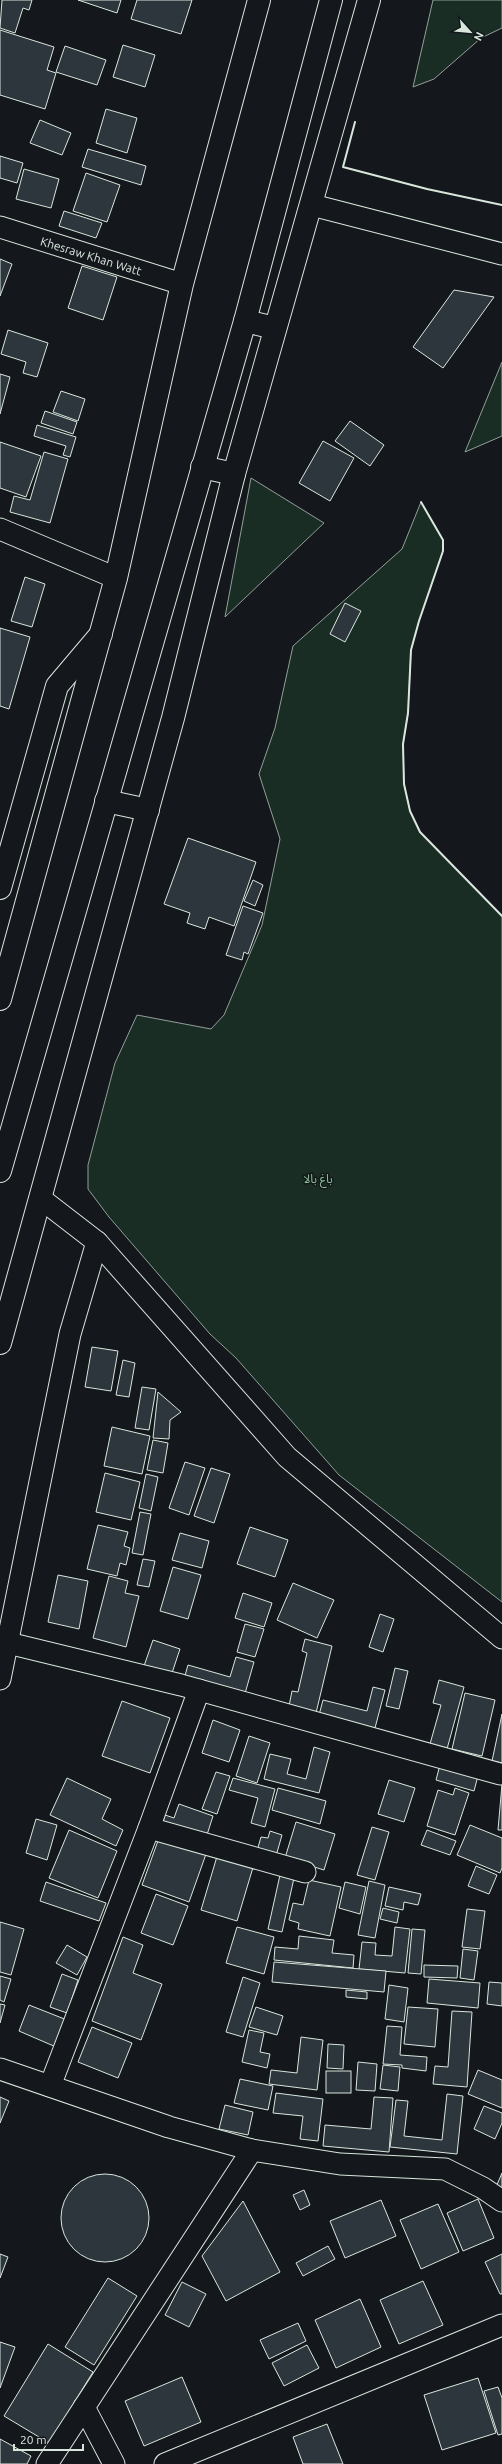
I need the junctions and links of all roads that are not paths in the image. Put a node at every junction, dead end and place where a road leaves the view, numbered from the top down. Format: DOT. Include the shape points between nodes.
graph roads {
  1 [pos="259,0"];
  2 [pos="331,0"];
  3 [pos="369,0"];
  4 [pos="312,205"];
  5 [pos="0,228"];
  6 [pos="502,254"];
  7 [pos="182,284"];
  8 [pos="244,321"];
  9 [pos="275,328"];
  10 [pos="202,467"];
  11 [pos="234,474"];
  12 [pos="0,529"];
  13 [pos="116,578"];
  14 [pos="101,634"];
  15 [pos="106,801"];
  16 [pos="148,810"];
  17 [pos="0,888"];
  18 [pos="0,1000"];
  19 [pos="0,1171"];
  20 [pos="40,1198"];
  21 [pos="97,1242"];
  22 [pos="0,1343"];
  23 [pos="502,1638"];
  24 [pos="8,1643"];
  25 [pos="0,1679"];
  26 [pos="199,1690"];
  27 [pos="500,1774"];
  28 [pos="150,1828"];
  29 [pos="305,1872"];
  30 [pos="0,2069"];
  31 [pos="50,2086"];
  32 [pos="252,2150"];
  33 [pos="502,2201"];
  34 [pos="502,2325"];
  35 [pos="84,2407"];
  36 [pos="47,2464"];
  37 [pos="114,2464"];
  38 [pos="165,2464"];
  1 -- 7 [label="main road"];
  2 -- 8 [label="main road"];
  3 -- 4 [label="main road"];
  4 -- 6 [label="street"];
  4 -- 9 [label="main road"];
  5 -- 7 [label="street, Khesraw Khan Watt"];
  7 -- 13 [label="main road"];
  8 -- 9 [label="main road"];
  8 -- 10 [label="main road"];
  9 -- 11 [label="main road"];
  10 -- 11 [label="main road"];
  10 -- 15 [label="main road"];
  11 -- 16 [label="main road"];
  12 -- 13 [label="street"];
  13 -- 14 [label="main road"];
  14 -- 17 [label="main road" via="57,686"];
  14 -- 18 [label="main road"];
  15 -- 16 [label="main road"];
  15 -- 19 [label="main road"];
  16 -- 20 [label="main road"];
  20 -- 21 [label="street"];
  20 -- 22 [label="main road"];
  21 -- 23 [label="street" via="287,1457"];
  21 -- 24 [label="street" via="70,1334"];
  24 -- 25 [label="street"];
  24 -- 26 [label="street"];
  26 -- 27 [label="street"];
  26 -- 28 [label="street"];
  28 -- 29 [label="street"];
  28 -- 31 [label="street"];
  30 -- 31 [label="street"];
  31 -- 32 [label="street" via="169,2127"];
  32 -- 33 [label="street" via="340,2164 445,2169 483,2188"];
  32 -- 35 [label="street"];
  34 -- 38 [label="street"];
  35 -- 36 [label="street"];
  35 -- 37 [label="street"];
}
